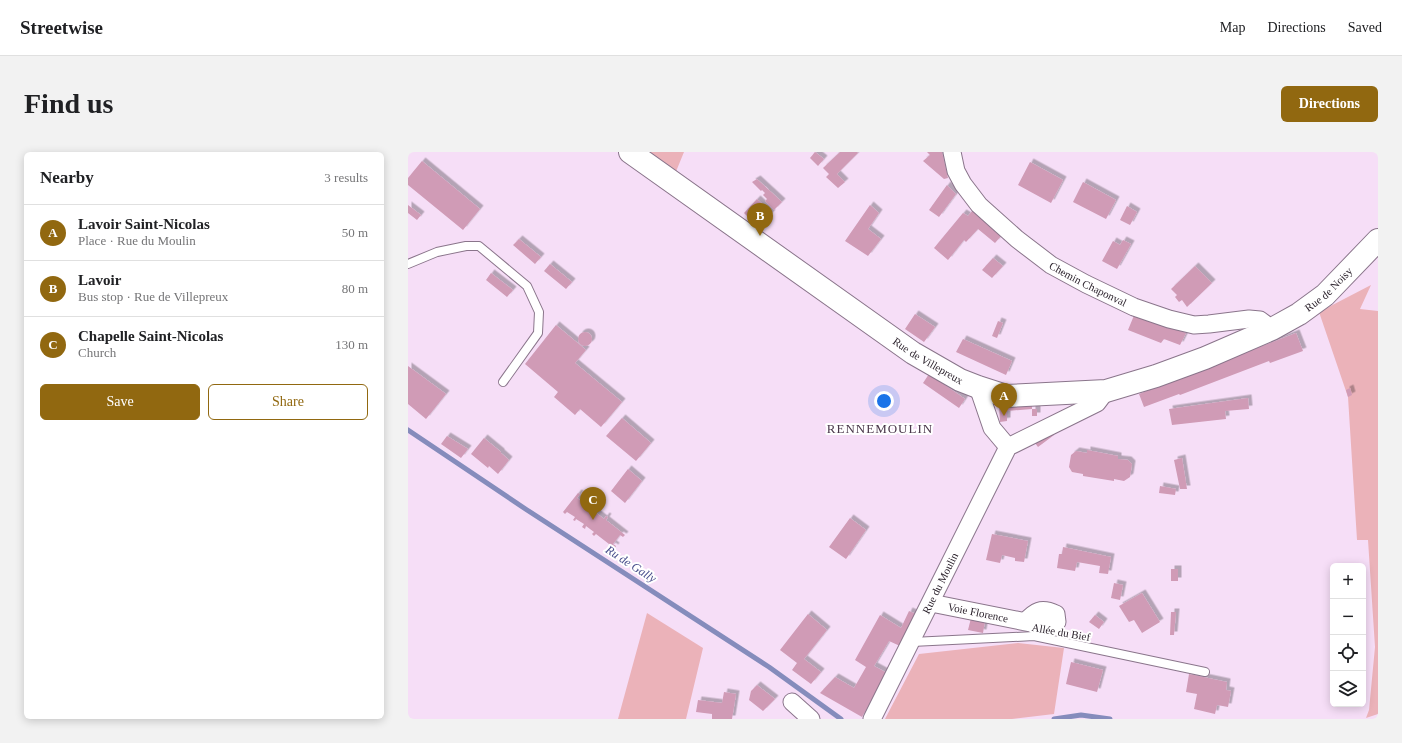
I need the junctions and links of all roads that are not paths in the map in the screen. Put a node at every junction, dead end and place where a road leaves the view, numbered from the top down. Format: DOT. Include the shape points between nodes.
graph roads {
  1 [pos="630,152"];
  2 [pos="952,152"];
  3 [pos="1378,240"];
  4 [pos="408,264"];
  5 [pos="1272,329"];
  6 [pos="503,382"];
  7 [pos="978,387"];
  8 [pos="1106,390"];
  9 [pos="1008,446"];
  10 [pos="931,603"];
  11 [pos="1025,622"];
  12 [pos="912,642"];
  13 [pos="1205,672"];
  14 [pos="792,702"];
  15 [pos="811,719"];
  16 [pos="872,719"];
  1 -- 7 [label="main road, Rue de Villepreux" via="913,353 960,380"];
  2 -- 5 [label="street, Chemin Chaponval" via="962,184 979,205 1051,265 1131,305 1169,319 1194,325 1255,319"];
  3 -- 5 [label="main road, Rue de Noisy" via="1325,295"];
  4 -- 6 [label="lane" via="437,252 478,246 527,286 539,312 538,333"];
  5 -- 8 [label="main road, Rue de Villepreux" via="1205,358 1156,376"];
  7 -- 8 [label="main road, Rue de Villepreux" via="1006,396"];
  7 -- 9 [label="street" via="992,428"];
  8 -- 9 [label="street" via="1097,403"];
  9 -- 10 [label="street, Rue du Moulin"];
  10 -- 11 [label="street, Voie Florence"];
  10 -- 12 [label="street, Rue du Moulin"];
  12 -- 13 [label="lane, Allée du Bief" via="1034,636"];
  12 -- 16 [label="street, Rue du Moulin"];
  14 -- 15 [label="street"];
}
